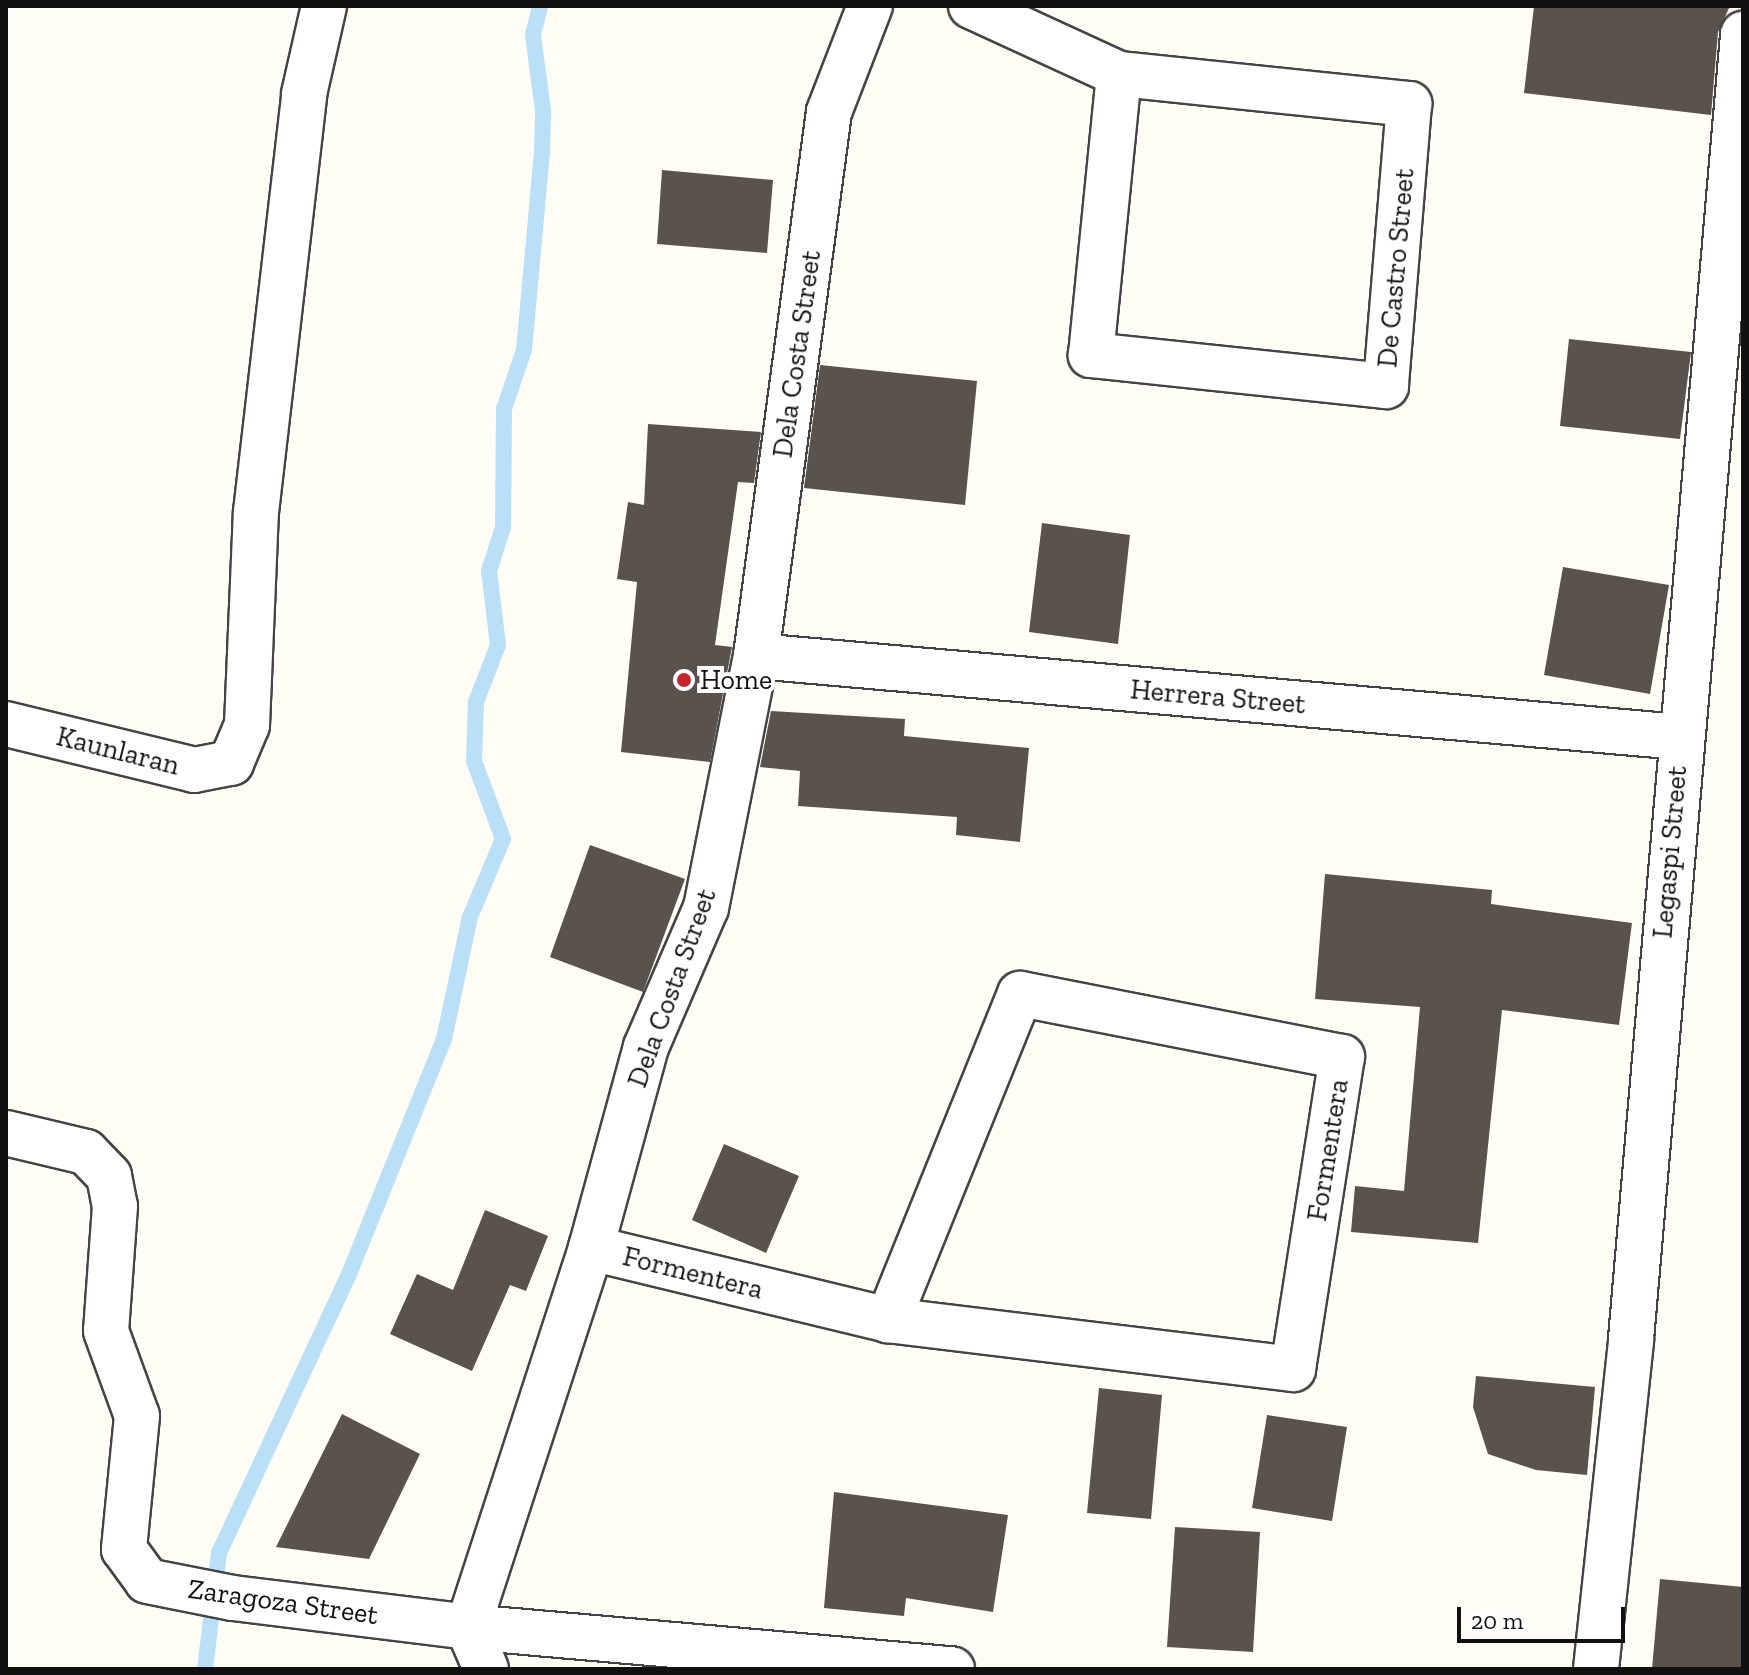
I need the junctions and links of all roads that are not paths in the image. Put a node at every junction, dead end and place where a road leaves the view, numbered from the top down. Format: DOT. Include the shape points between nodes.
graph roads {
  1 [pos="324,6"];
  2 [pos="870,6"];
  3 [pos="971,6"];
  4 [pos="1743,34"];
  5 [pos="1119,74"];
  6 [pos="756,656"];
  7 [pos="6,724"];
  8 [pos="1680,737"];
  9 [pos="6,1133"];
  10 [pos="591,1248"];
  11 [pos="888,1320"];
  12 [pos="468,1627"];
  13 [pos="486,1669"];
  14 [pos="952,1669"];
  15 [pos="1596,1669"];
  1 -- 7 [label="street, Kaunlaran" via="304,94 256,512 247,725 231,763 194,770"];
  2 -- 6 [label="street, Dela Costa Street" via="829,112"];
  3 -- 5 [label="street, De Castro Street"];
  4 -- 8 [label="street, Legaspi Street"];
  5 -- 5 [label="street, De Castro Street" via="1091,355 1386,386 1409,104"];
  6 -- 8 [label="street, Herrera Street"];
  6 -- 10 [label="street, Dela Costa Street" via="706,908 646,1047"];
  8 -- 15 [label="street, Legaspi Street" via="1631,1339"];
  9 -- 12 [label="street, Zaragoza Street" via="86,1152 109,1176 115,1206 106,1331 137,1416 124,1549 147,1581 233,1598"];
  10 -- 11 [label="street, Formentera"];
  10 -- 12 [label="street, Dela Costa Street"];
  11 -- 11 [label="street, Formentera" via="1293,1369 1342,1057 1020,994"];
  12 -- 13 [label="street"];
  12 -- 14 [label="street, Zaragoza Street"];
}
